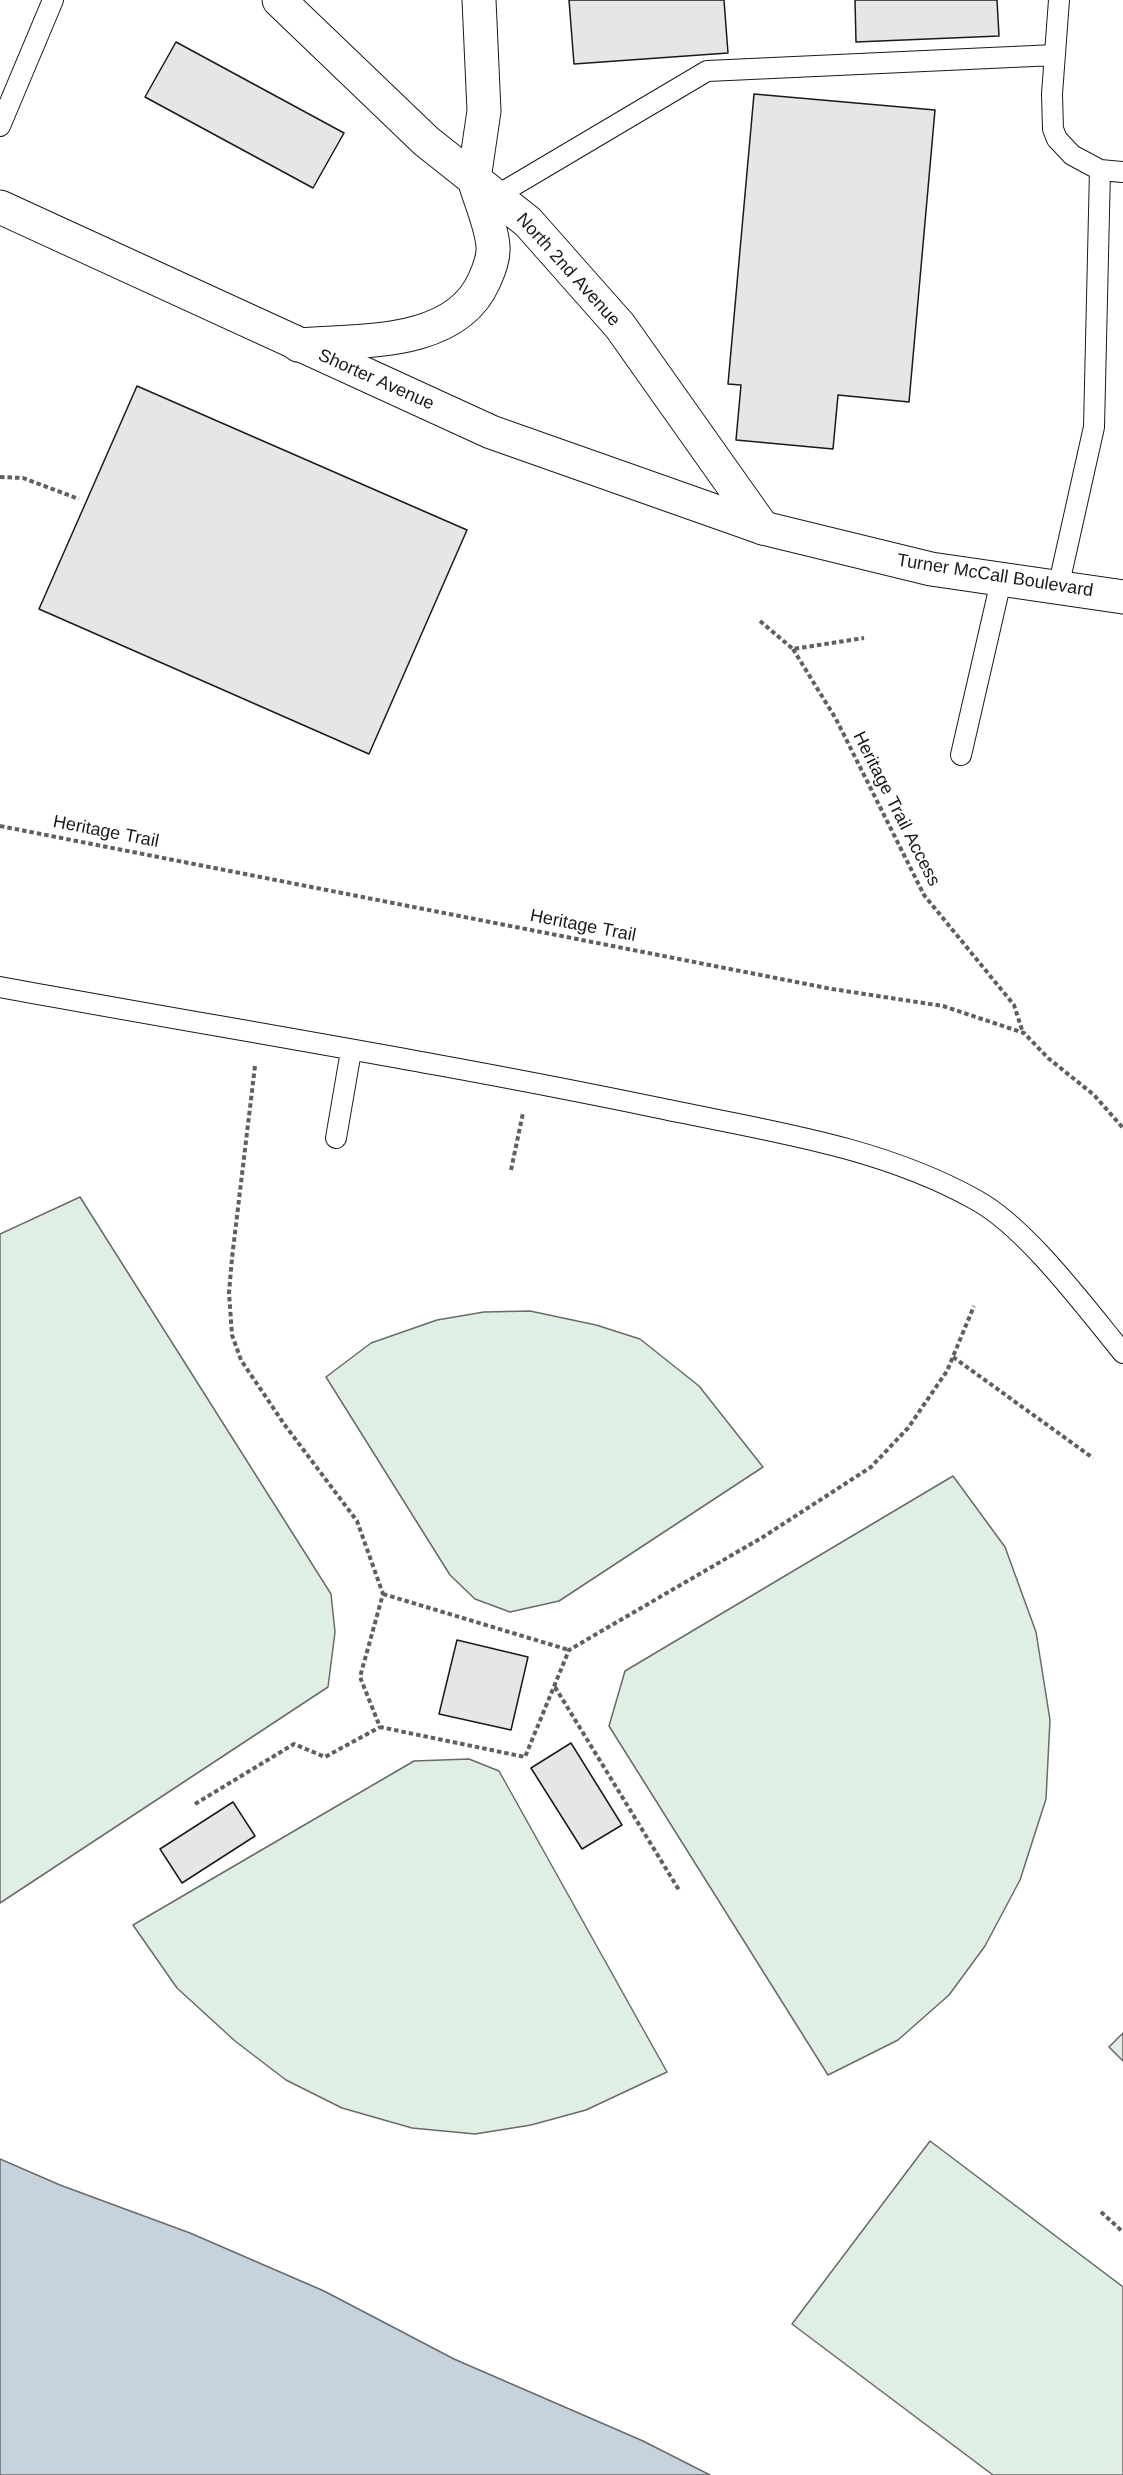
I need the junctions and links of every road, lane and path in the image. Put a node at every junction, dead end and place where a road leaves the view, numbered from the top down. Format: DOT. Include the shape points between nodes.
graph roads {
  1 [pos="53,0"];
  2 [pos="279,0"];
  3 [pos="479,0"];
  4 [pos="1059,0"];
  5 [pos="1055,55"];
  6 [pos="8,84"];
  7 [pos="0,126"];
  8 [pos="1100,170"];
  9 [pos="1123,172"];
  10 [pos="485,188"];
  11 [pos="0,207"];
  12 [pos="298,345"];
  13 [pos="0,477"];
  14 [pos="79,499"];
  15 [pos="763,528"];
  16 [pos="1001,580"];
  17 [pos="1058,588"];
  18 [pos="1123,597"];
  19 [pos="760,621"];
  20 [pos="864,638"];
  21 [pos="793,649"];
  22 [pos="961,755"];
  23 [pos="0,826"];
  24 [pos="0,987"];
  25 [pos="259,1034"];
  26 [pos="1023,1034"];
  27 [pos="351,1051"];
  28 [pos="530,1083"];
  29 [pos="1123,1128"];
  30 [pos="336,1138"];
  31 [pos="511,1170"];
  32 [pos="974,1306"];
  33 [pos="1123,1353"];
  34 [pos="953,1357"];
  35 [pos="1093,1458"];
  36 [pos="383,1594"];
  37 [pos="569,1650"];
  38 [pos="554,1687"];
  39 [pos="380,1727"];
  40 [pos="195,1804"];
  41 [pos="679,1890"];
  42 [pos="1101,2212"];
  43 [pos="1123,2232"];
  1 -- 6 [label="lane"];
  2 -- 10 [label="main road, North 2nd Avenue" via="426,141"];
  3 -- 10 [label="main road"];
  4 -- 5 [label="lane"];
  5 -- 8 [label="lane" via="1053,129 1072,155"];
  5 -- 10 [label="lane" via="707,71"];
  6 -- 7 [label="lane"];
  8 -- 9 [label="lane"];
  8 -- 17 [label="lane" via="1094,427"];
  10 -- 12 [label="main road" via="493,248 490,268 478,296 458,314 440,326 407,336"];
  10 -- 15 [label="main road, North 2nd Avenue" via="528,222 620,326"];
  11 -- 12 [label="main road, Shorter Avenue"];
  12 -- 15 [label="main road, Shorter Avenue" via="491,432"];
  13 -- 14 [label="path" via="23,478"];
  15 -- 16 [label="main road, Turner McCall Boulevard" via="931,569"];
  16 -- 17 [label="main road, Turner McCall Boulevard"];
  16 -- 22 [label="lane"];
  17 -- 18 [label="main road, Turner McCall Boulevard"];
  19 -- 21 [label="path, Heritage Trail Access"];
  20 -- 21 [label="path"];
  21 -- 26 [label="path, Heritage Trail Access" via="836,719 924,895 1014,1005"];
  23 -- 26 [label="path, Heritage Trail" via="832,988 943,1006"];
  24 -- 25 [label="lane"];
  25 -- 27 [label="lane"];
  25 -- 36 [label="path" via="232,1258 232,1335 241,1360 284,1424 357,1521"];
  26 -- 29 [label="path, Heritage Trail" via="1094,1095"];
  27 -- 28 [label="lane"];
  27 -- 30 [label="lane"];
  28 -- 31 [label="path"];
  28 -- 33 [label="lane" via="818,1142 920,1172 979,1201 1015,1230"];
  32 -- 34 [label="path"];
  34 -- 35 [label="path"];
  34 -- 37 [label="path" via="908,1428 871,1467 763,1537"];
  36 -- 37 [label="path"];
  36 -- 39 [label="path" via="360,1677"];
  37 -- 38 [label="path"];
  38 -- 39 [label="path" via="525,1757"];
  38 -- 41 [label="path"];
  39 -- 40 [label="path" via="325,1757 294,1744"];
  42 -- 43 [label="path"];
}
